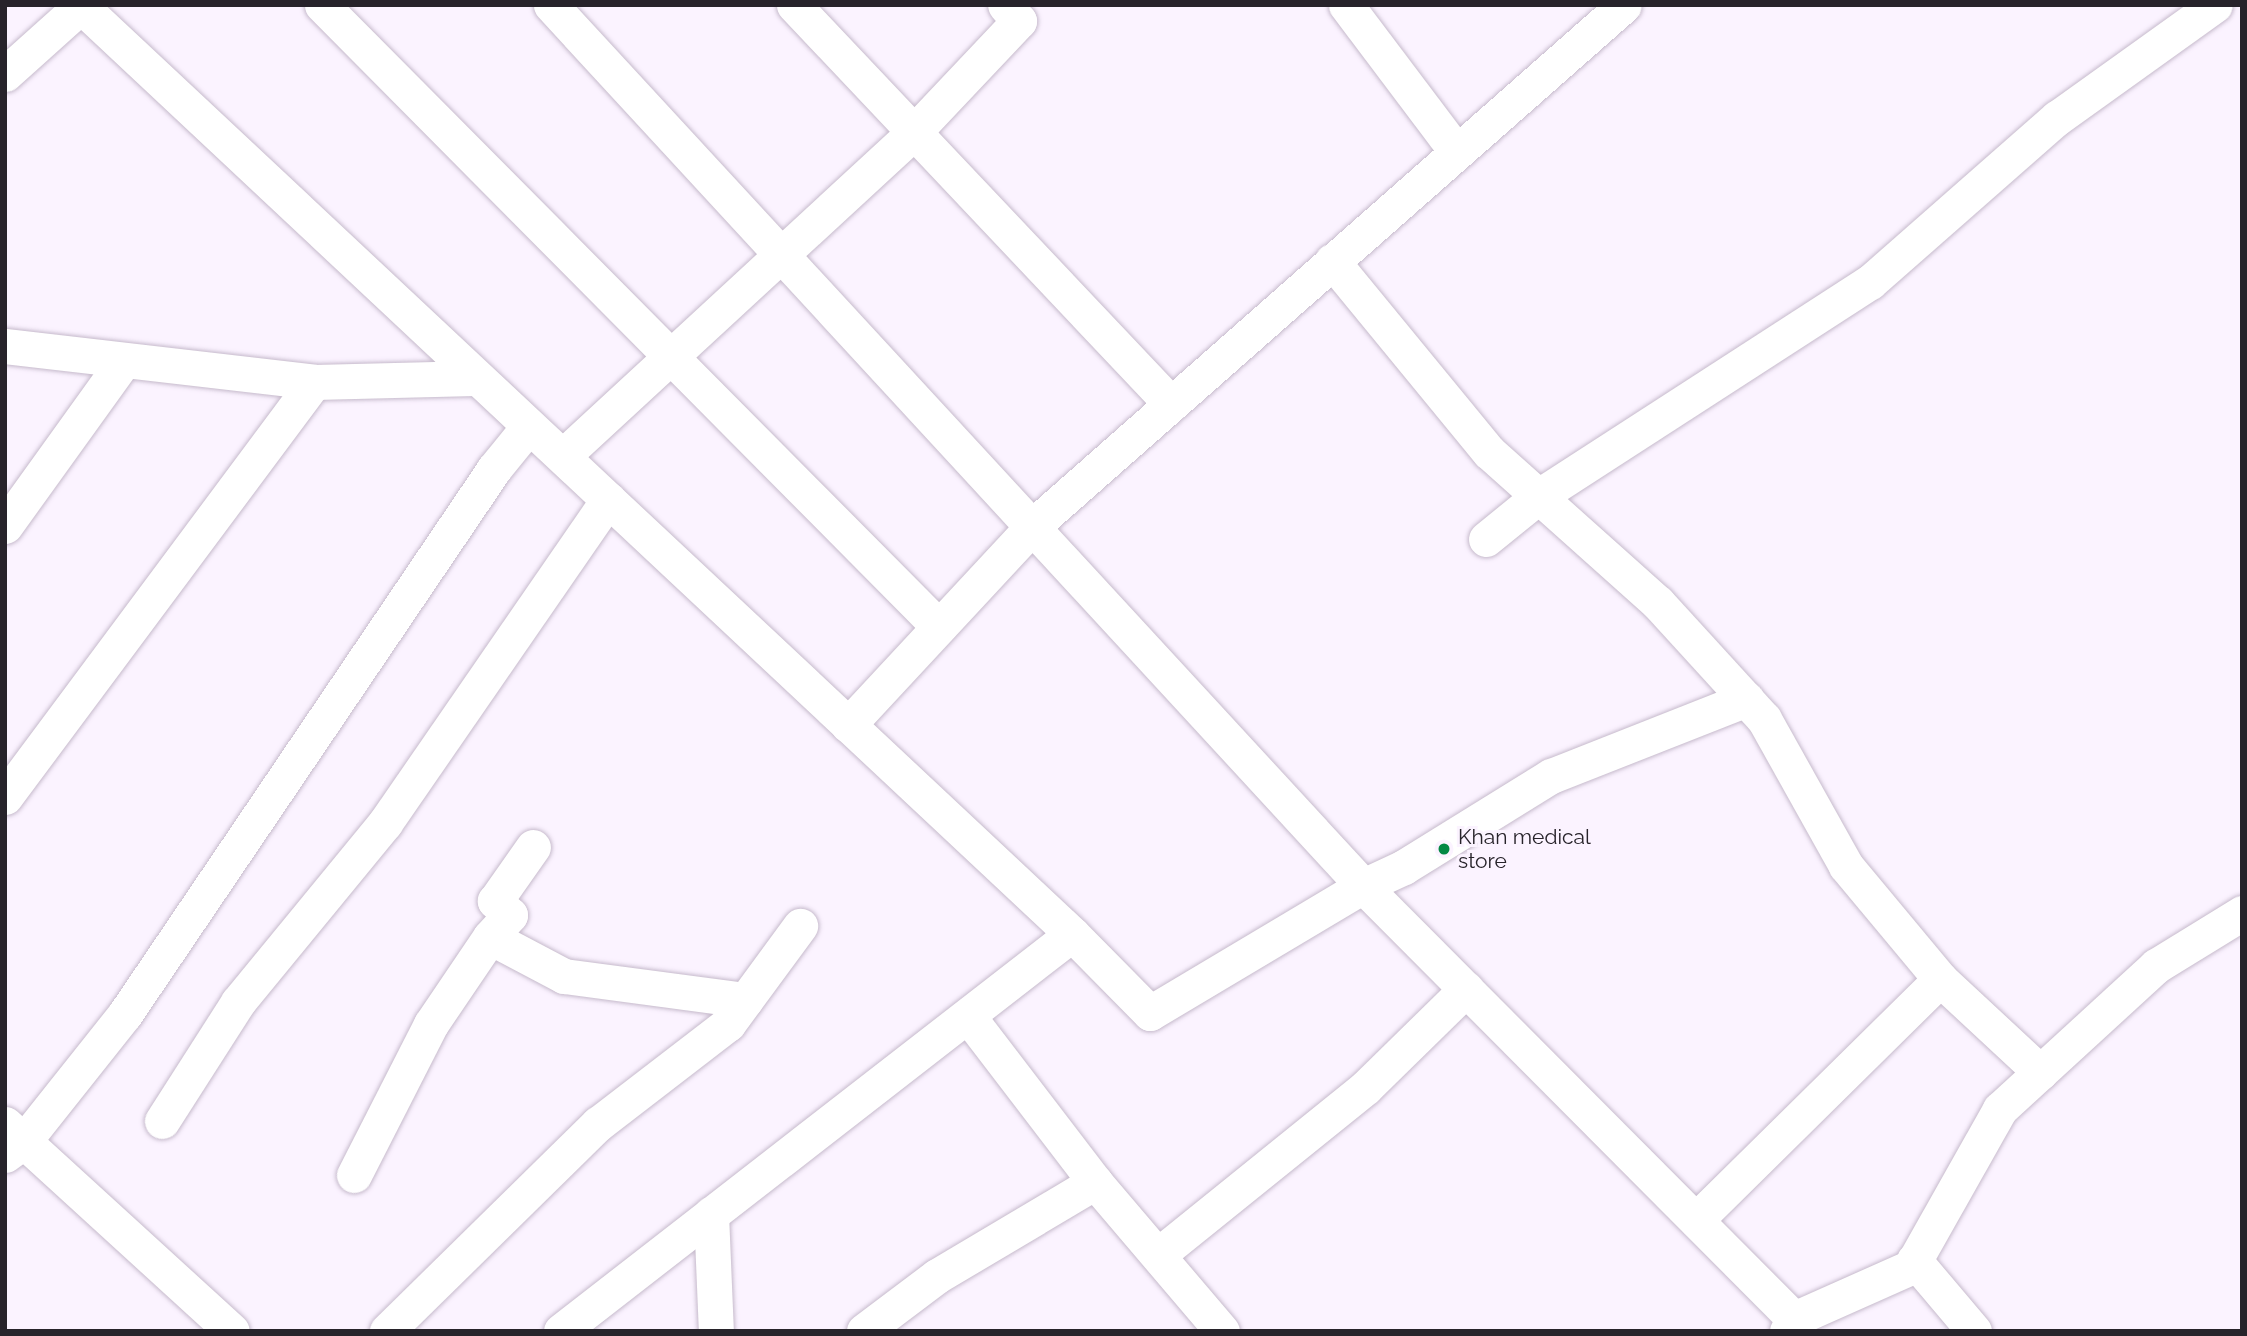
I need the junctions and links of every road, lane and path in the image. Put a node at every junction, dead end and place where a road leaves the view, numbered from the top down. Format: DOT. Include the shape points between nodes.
graph roads {
  1 [pos="322,5"];
  2 [pos="551,5"];
  3 [pos="794,5"];
  4 [pos="1005,5"];
  5 [pos="1346,5"];
  6 [pos="2215,5"];
  7 [pos="81,6"];
  8 [pos="1600,12"];
  9 [pos="5,74"];
  10 [pos="914,132"];
  11 [pos="1456,151"];
  12 [pos="782,254"];
  13 [pos="1332,261"];
  14 [pos="5,346"];
  15 [pos="671,356"];
  16 [pos="123,362"];
  17 [pos="475,378"];
  18 [pos="314,382"];
  19 [pos="1171,404"];
  20 [pos="529,426"];
  21 [pos="563,456"];
  22 [pos="1539,496"];
  23 [pos="608,500"];
  24 [pos="1034,525"];
  25 [pos="5,526"];
  26 [pos="1486,539"];
  27 [pos="939,627"];
  28 [pos="1746,699"];
  29 [pos="848,725"];
  30 [pos="5,797"];
  31 [pos="533,847"];
  32 [pos="1363,886"];
  33 [pos="2242,913"];
  34 [pos="800,926"];
  35 [pos="1072,934"];
  36 [pos="490,937"];
  37 [pos="1940,979"];
  38 [pos="1465,989"];
  39 [pos="745,1000"];
  40 [pos="968,1016"];
  41 [pos="2040,1072"];
  42 [pos="162,1121"];
  43 [pos="11,1140"];
  44 [pos="354,1175"];
  45 [pos="1096,1182"];
  46 [pos="711,1214"];
  47 [pos="1696,1220"];
  48 [pos="1158,1255"];
  49 [pos="1914,1260"];
  50 [pos="1791,1325"];
  51 [pos="232,1331"];
  52 [pos="387,1331"];
  53 [pos="561,1331"];
  54 [pos="716,1331"];
  55 [pos="864,1331"];
  56 [pos="1222,1331"];
  57 [pos="1975,1331"];
  1 -- 15 [label="street"];
  2 -- 12 [label="street"];
  3 -- 10 [label="street"];
  4 -- 10 [label="street" via="1019,20"];
  5 -- 11 [label="street"];
  6 -- 22 [label="street" via="2057,118 1870,282"];
  7 -- 9 [label="street"];
  7 -- 17 [label="street"];
  8 -- 11 [label="street"];
  10 -- 12 [label="street"];
  10 -- 19 [label="street"];
  11 -- 13 [label="street"];
  12 -- 15 [label="street"];
  12 -- 24 [label="street"];
  13 -- 19 [label="street"];
  13 -- 22 [label="street" via="1489,452"];
  14 -- 16 [label="street"];
  15 -- 21 [label="street"];
  15 -- 27 [label="street"];
  16 -- 18 [label="street"];
  16 -- 25 [label="street"];
  17 -- 18 [label="street"];
  17 -- 20 [label="street"];
  18 -- 30 [label="street"];
  19 -- 24 [label="street"];
  20 -- 21 [label="street"];
  20 -- 43 [label="street" via="494,469 125,1014"];
  21 -- 23 [label="street"];
  22 -- 26 [label="street"];
  22 -- 28 [label="street" via="1658,603"];
  23 -- 29 [label="street"];
  23 -- 42 [label="street" via="474,687 385,823 238,1002"];
  24 -- 27 [label="street"];
  24 -- 32 [label="street"];
  27 -- 29 [label="street"];
  28 -- 32 [label="street" via="1551,776 1404,867"];
  28 -- 37 [label="street" via="1764,719 1846,866"];
  29 -- 35 [label="street"];
  31 -- 36 [label="street" via="495,901 510,915"];
  32 -- 35 [label="street" via="1150,1013"];
  32 -- 38 [label="street"];
  33 -- 41 [label="street" via="2156,966"];
  34 -- 39 [label="street"];
  35 -- 40 [label="street"];
  36 -- 39 [label="street" via="564,976"];
  36 -- 44 [label="street" via="431,1024"];
  37 -- 41 [label="street"];
  37 -- 47 [label="street"];
  38 -- 47 [label="street"];
  38 -- 48 [label="street" via="1366,1087"];
  39 -- 52 [label="street" via="727,1024 598,1124"];
  40 -- 45 [label="street"];
  40 -- 46 [label="street"];
  41 -- 49 [label="street" via="2000,1109"];
  43 -- 51 [label="street"];
  45 -- 48 [label="street"];
  45 -- 55 [label="street" via="937,1276"];
  46 -- 53 [label="street"];
  46 -- 54 [label="street"];
  47 -- 50 [label="street"];
  48 -- 56 [label="street"];
  49 -- 50 [label="street" via="1911,1267"];
  49 -- 57 [label="street"];
}
